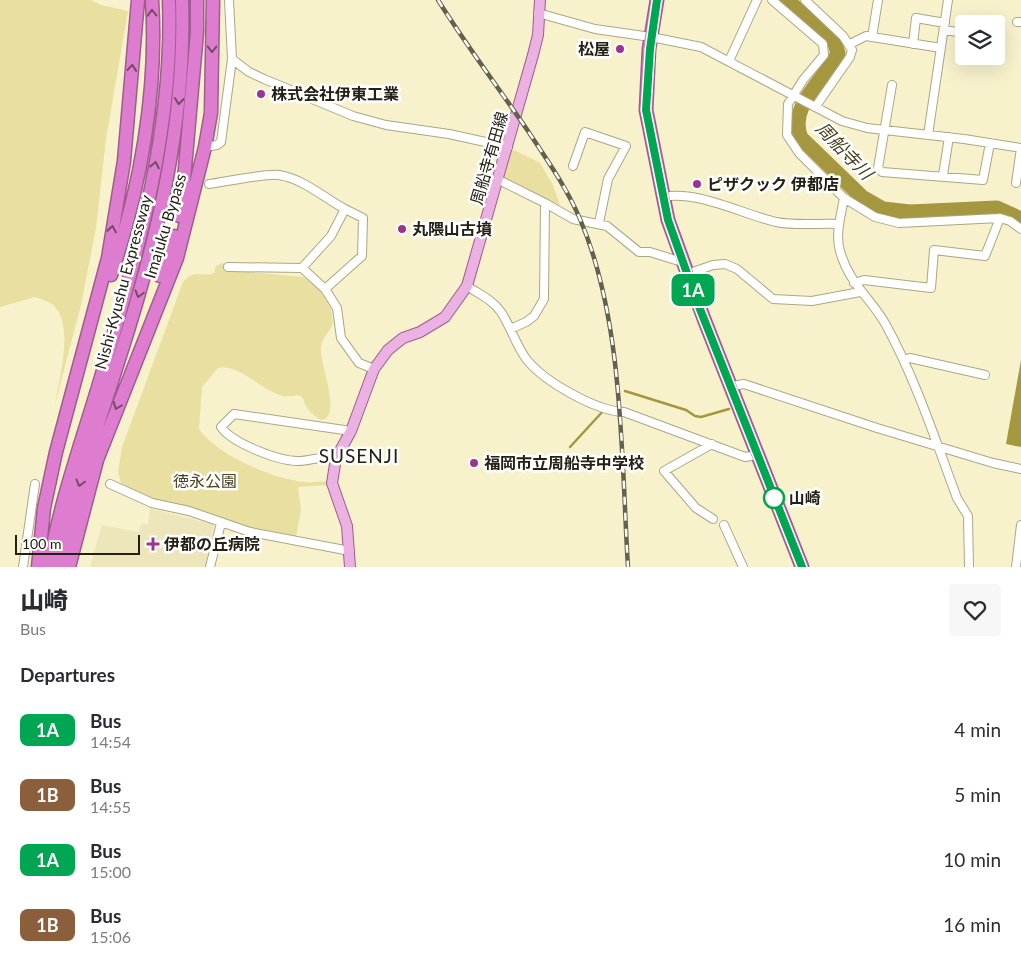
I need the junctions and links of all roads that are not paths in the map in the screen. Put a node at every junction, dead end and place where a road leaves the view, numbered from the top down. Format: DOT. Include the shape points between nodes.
graph roads {
  1 [pos="138,0"];
  2 [pos="152,0"];
  3 [pos="168,0"];
  4 [pos="182,0"];
  5 [pos="197,0"];
  6 [pos="213,0"];
  7 [pos="229,0"];
  8 [pos="540,0"];
  9 [pos="657,0"];
  10 [pos="757,0"];
  11 [pos="772,0"];
  12 [pos="805,0"];
  13 [pos="878,0"];
  14 [pos="948,0"];
  15 [pos="538,14"];
  16 [pos="944,26"];
  17 [pos="955,30"];
  18 [pos="651,37"];
  19 [pos="872,37"];
  20 [pos="850,44"];
  21 [pos="912,44"];
  22 [pos="941,48"];
  23 [pos="232,59"];
  24 [pos="729,60"];
  25 [pos="892,85"];
  26 [pos="793,94"];
  27 [pos="816,106"];
  28 [pos="885,130"];
  29 [pos="928,135"];
  30 [pos="949,137"];
  31 [pos="990,143"];
  32 [pos="205,147"];
  33 [pos="508,147"];
  34 [pos="1021,148"];
  35 [pos="573,166"];
  36 [pos="943,175"];
  37 [pos="499,180"];
  38 [pos="1016,183"];
  39 [pos="209,184"];
  40 [pos="663,197"];
  41 [pos="844,198"];
  42 [pos="545,203"];
  43 [pos="345,209"];
  44 [pos="1000,218"];
  45 [pos="599,223"];
  46 [pos="839,224"];
  47 [pos="1021,230"];
  48 [pos="682,262"];
  49 [pos="228,267"];
  50 [pos="302,268"];
  51 [pos="687,274"];
  52 [pos="854,283"];
  53 [pos="467,286"];
  54 [pos="325,289"];
  55 [pos="860,292"];
  56 [pos="510,329"];
  57 [pos="904,360"];
  58 [pos="80,368"];
  59 [pos="374,369"];
  60 [pos="985,375"];
  61 [pos="125,386"];
  62 [pos="732,386"];
  63 [pos="351,431"];
  64 [pos="712,444"];
  65 [pos="937,444"];
  66 [pos="757,455"];
  67 [pos="336,458"];
  68 [pos="1021,469"];
  69 [pos="35,484"];
  70 [pos="110,484"];
  71 [pos="713,519"];
  72 [pos="221,523"];
  73 [pos="1021,525"];
  74 [pos="724,526"];
  75 [pos="1020,538"];
  76 [pos="350,551"];
  77 [pos="23,567"];
  78 [pos="38,567"];
  79 [pos="49,567"];
  80 [pos="60,567"];
  81 [pos="69,567"];
  82 [pos="210,567"];
  83 [pos="350,567"];
  84 [pos="743,567"];
  85 [pos="802,567"];
  86 [pos="969,567"];
  87 [pos="1016,567"];
  58 -- 1 [label="highway, one-way" via="108,258 124,161"];
  58 -- 2 [label="highway, one-way" via="118,253 134,190 149,88"];
  79 -- 3 [label="highway, Nishi-Kyushu Expressway, one-way" via="70,480 105,365 155,166 166,88"];
  4 -- 80 [label="highway, Nishi-Kyushu Expressway, one-way" via="180,95 154,241 80,481"];
  5 -- 61 [label="highway" via="182,202 160,279 130,350"];
  6 -- 32 [label="highway, Imajuku Bypass, one-way" via="211,113"];
  7 -- 23 [label="street"];
  8 -- 15 [label="main road, 周船寺有田線"];
  9 -- 18 [label="highway"];
  10 -- 24 [label="street"];
  11 -- 26 [label="street" via="823,44 824,55"];
  12 -- 20 [label="street"];
  13 -- 19 [label="street"];
  14 -- 16 [label="street"];
  15 -- 18 [label="street" via="595,29"];
  15 -- 33 [label="main road, 周船寺有田線" via="538,35"];
  16 -- 17 [label="street"];
  16 -- 21 [label="street" via="916,18"];
  16 -- 22 [label="street"];
  18 -- 24 [label="street" via="701,47"];
  18 -- 40 [label="highway" via="646,110"];
  19 -- 20 [label="street" via="866,36"];
  19 -- 21 [label="street"];
  20 -- 27 [label="street" via="850,57"];
  21 -- 22 [label="street"];
  22 -- 29 [label="street"];
  23 -- 32 [label="street" via="221,142"];
  23 -- 33 [label="street" via="249,72 353,116"];
  24 -- 26 [label="street"];
  25 -- 28 [label="street"];
  26 -- 27 [label="street"];
  26 -- 41 [label="street" via="788,104 787,135"];
  27 -- 28 [label="street" via="842,121"];
  28 -- 29 [label="street"];
  28 -- 36 [label="street" via="878,168 882,172 942,178"];
  29 -- 30 [label="street"];
  30 -- 31 [label="street"];
  30 -- 36 [label="street"];
  31 -- 34 [label="street"];
  31 -- 36 [label="street" via="983,180"];
  32 -- 61 [label="highway, Imajuku Bypass" via="176,258"];
  33 -- 37 [label="main road, 周船寺有田線"];
  34 -- 38 [label="street"];
  35 -- 45 [label="street" via="585,132 626,146 608,179"];
  37 -- 42 [label="street"];
  37 -- 53 [label="main road, 周船寺有田線"];
  39 -- 43 [label="street" via="279,175 316,190"];
  40 -- 46 [label="street" via="676,194 778,222"];
  40 -- 48 [label="highway"];
  41 -- 44 [label="street" via="875,217 899,224"];
  41 -- 46 [label="street"];
  42 -- 45 [label="street" via="573,219"];
  42 -- 56 [label="street" via="544,299 534,316"];
  43 -- 50 [label="street" via="331,236"];
  43 -- 54 [label="street" via="362,218 362,256"];
  44 -- 47 [label="street"];
  44 -- 52 [label="street" via="985,256 934,250 931,288 864,280"];
  45 -- 48 [label="street" via="639,252"];
  46 -- 52 [label="street" via="839,249"];
  48 -- 51 [label="highway"];
  49 -- 50 [label="street"];
  50 -- 54 [label="street"];
  51 -- 55 [label="street" via="725,264 737,269 773,299 812,301"];
  51 -- 62 [label="highway"];
  52 -- 55 [label="street"];
  53 -- 56 [label="street" via="489,300 501,312"];
  53 -- 59 [label="main road, 周船寺有田線" via="445,317 403,338 388,350"];
  54 -- 59 [label="street" via="337,308 341,338 359,364"];
  55 -- 57 [label="street" via="885,322"];
  56 -- 64 [label="street" via="527,360 554,383 613,412 624,412"];
  57 -- 60 [label="street" via="910,358"];
  57 -- 65 [label="street"];
  58 -- 78 [label="highway" via="44,508"];
  59 -- 63 [label="main road, 周船寺有田線"];
  61 -- 81 [label="highway, Imajuku Bypass, one-way" via="97,460"];
  62 -- 65 [label="street" via="744,384 877,428"];
  62 -- 66 [label="highway"];
  63 -- 67 [label="main road, 周船寺有田線"];
  63 -- 67 [label="street" via="234,414 222,427 227,435 274,457 299,461 317,457"];
  64 -- 66 [label="street" via="745,456"];
  64 -- 71 [label="street" via="664,471 696,508"];
  65 -- 68 [label="street"];
  65 -- 86 [label="street" via="957,498 968,516"];
  66 -- 85 [label="highway"];
  67 -- 76 [label="main road, 周船寺有田線" via="332,482 347,526"];
  69 -- 77 [label="street"];
  70 -- 72 [label="street" via="152,503"];
  72 -- 76 [label="street" via="250,532"];
  72 -- 82 [label="street"];
  73 -- 75 [label="street"];
  74 -- 84 [label="street"];
  75 -- 87 [label="street"];
  76 -- 83 [label="main road, 周船寺有田線"];
}
